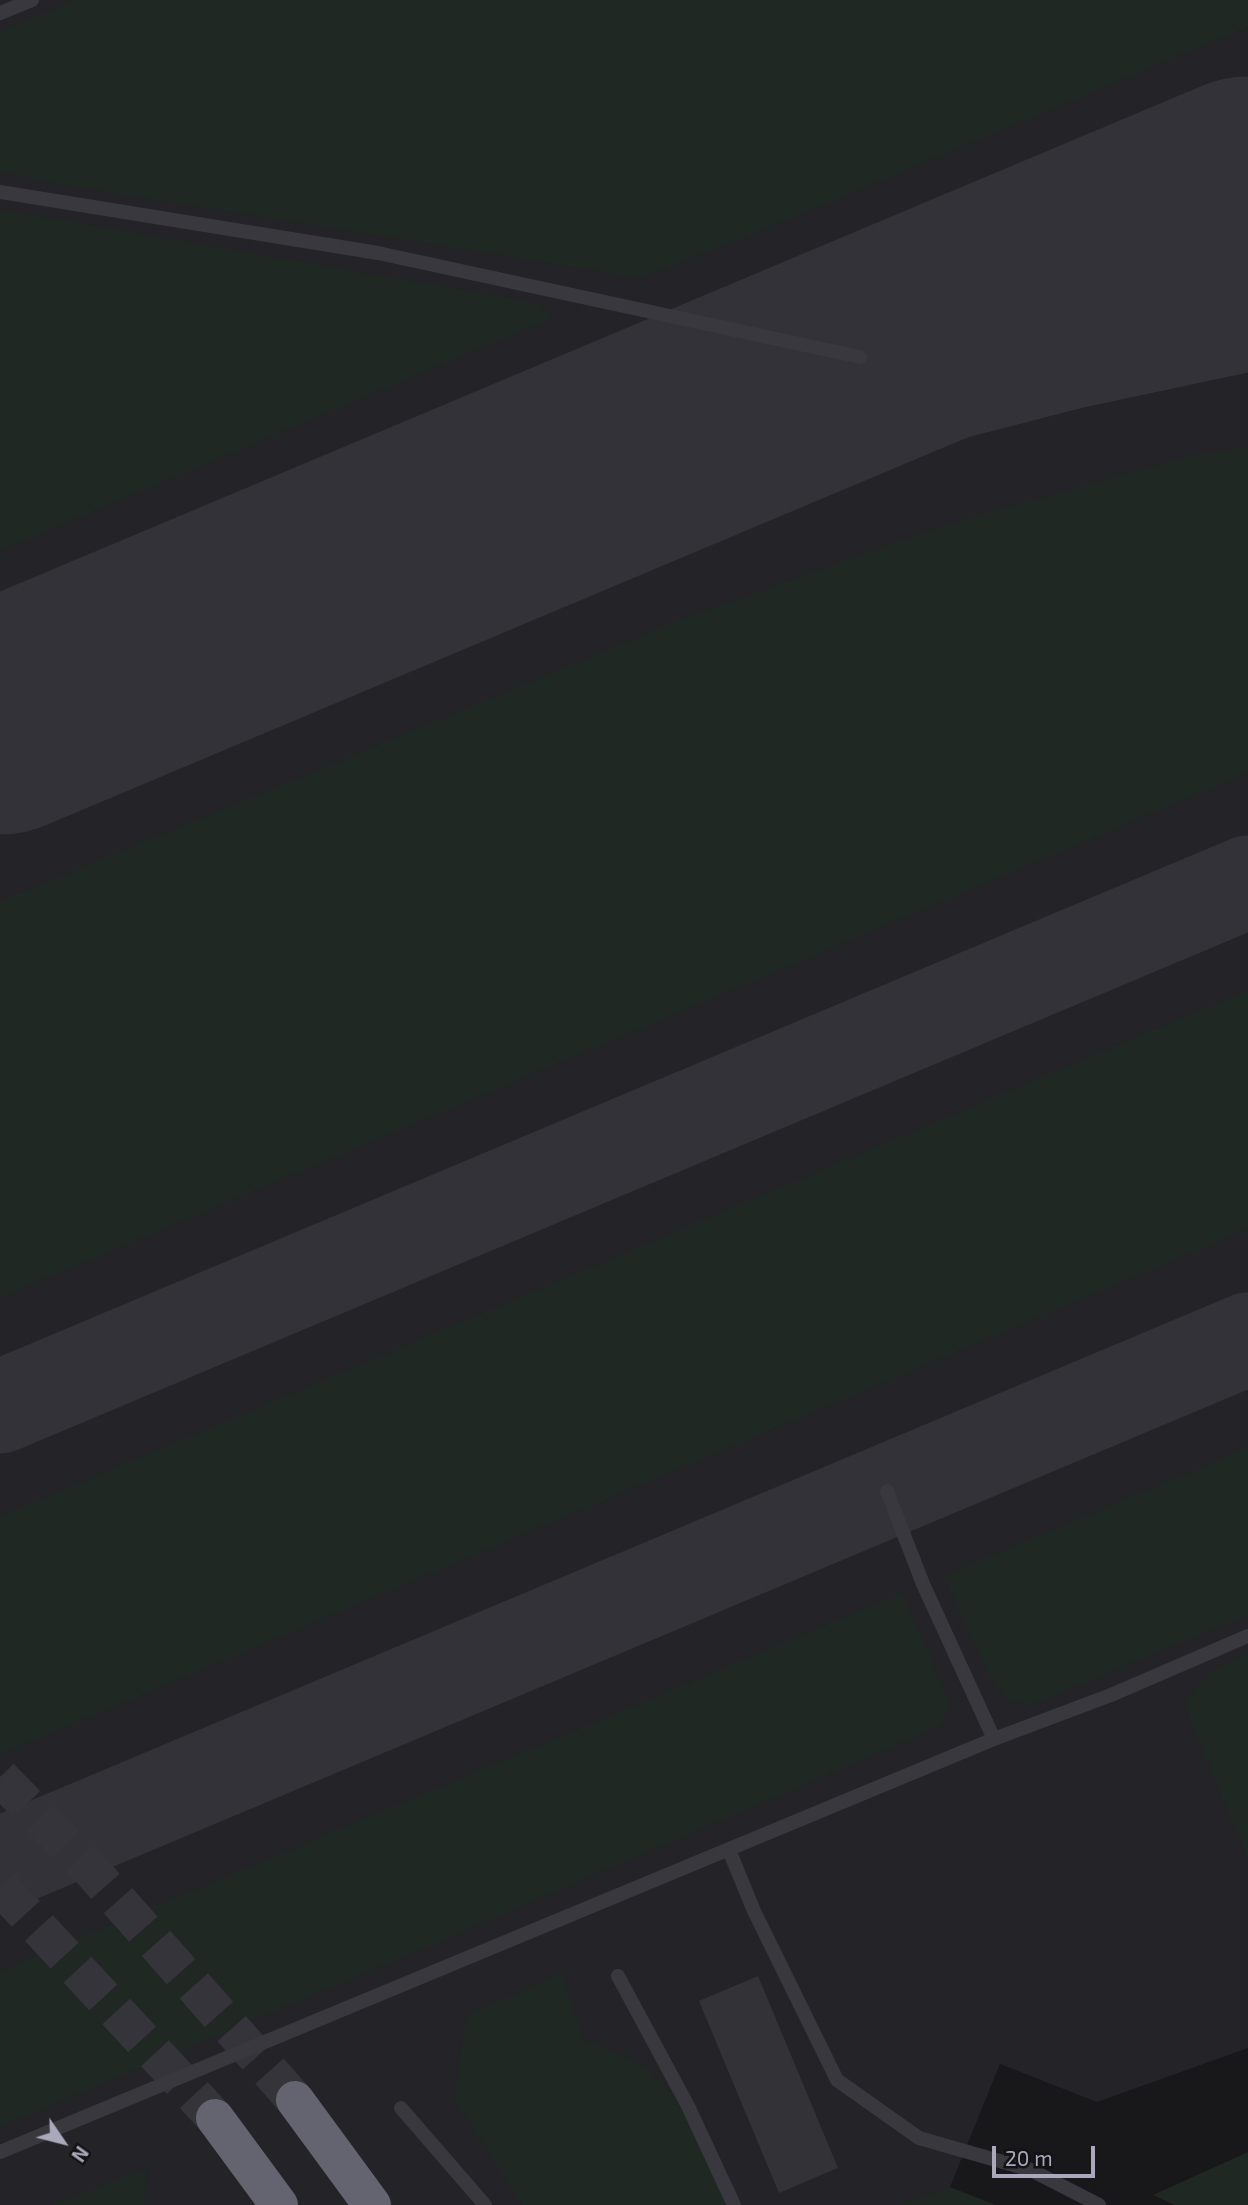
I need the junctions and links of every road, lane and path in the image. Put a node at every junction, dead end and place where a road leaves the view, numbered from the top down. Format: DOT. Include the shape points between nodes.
graph roads {
  1 [pos="32,0"];
  2 [pos="0,13"];
  3 [pos="0,192"];
  4 [pos="860,357"];
  5 [pos="887,1491"];
  6 [pos="1248,1636"];
  7 [pos="994,1740"];
  8 [pos="729,1850"];
  9 [pos="618,1976"];
  10 [pos="295,2100"];
  11 [pos="401,2108"];
  12 [pos="215,2118"];
  13 [pos="0,2152"];
  14 [pos="279,2205"];
  15 [pos="372,2205"];
  16 [pos="485,2205"];
  17 [pos="734,2205"];
  18 [pos="1100,2205"];
  1 -- 2 [label="lane"];
  3 -- 4 [label="lane" via="378,253"];
  5 -- 7 [label="lane" via="923,1584"];
  6 -- 7 [label="lane"];
  7 -- 8 [label="lane"];
  8 -- 13 [label="lane"];
  8 -- 18 [label="lane" via="837,2080 919,2138 1031,2170"];
  9 -- 17 [label="lane" via="688,2106"];
  10 -- 15 [label="highway"];
  11 -- 16 [label="lane"];
  12 -- 14 [label="highway"];
}
